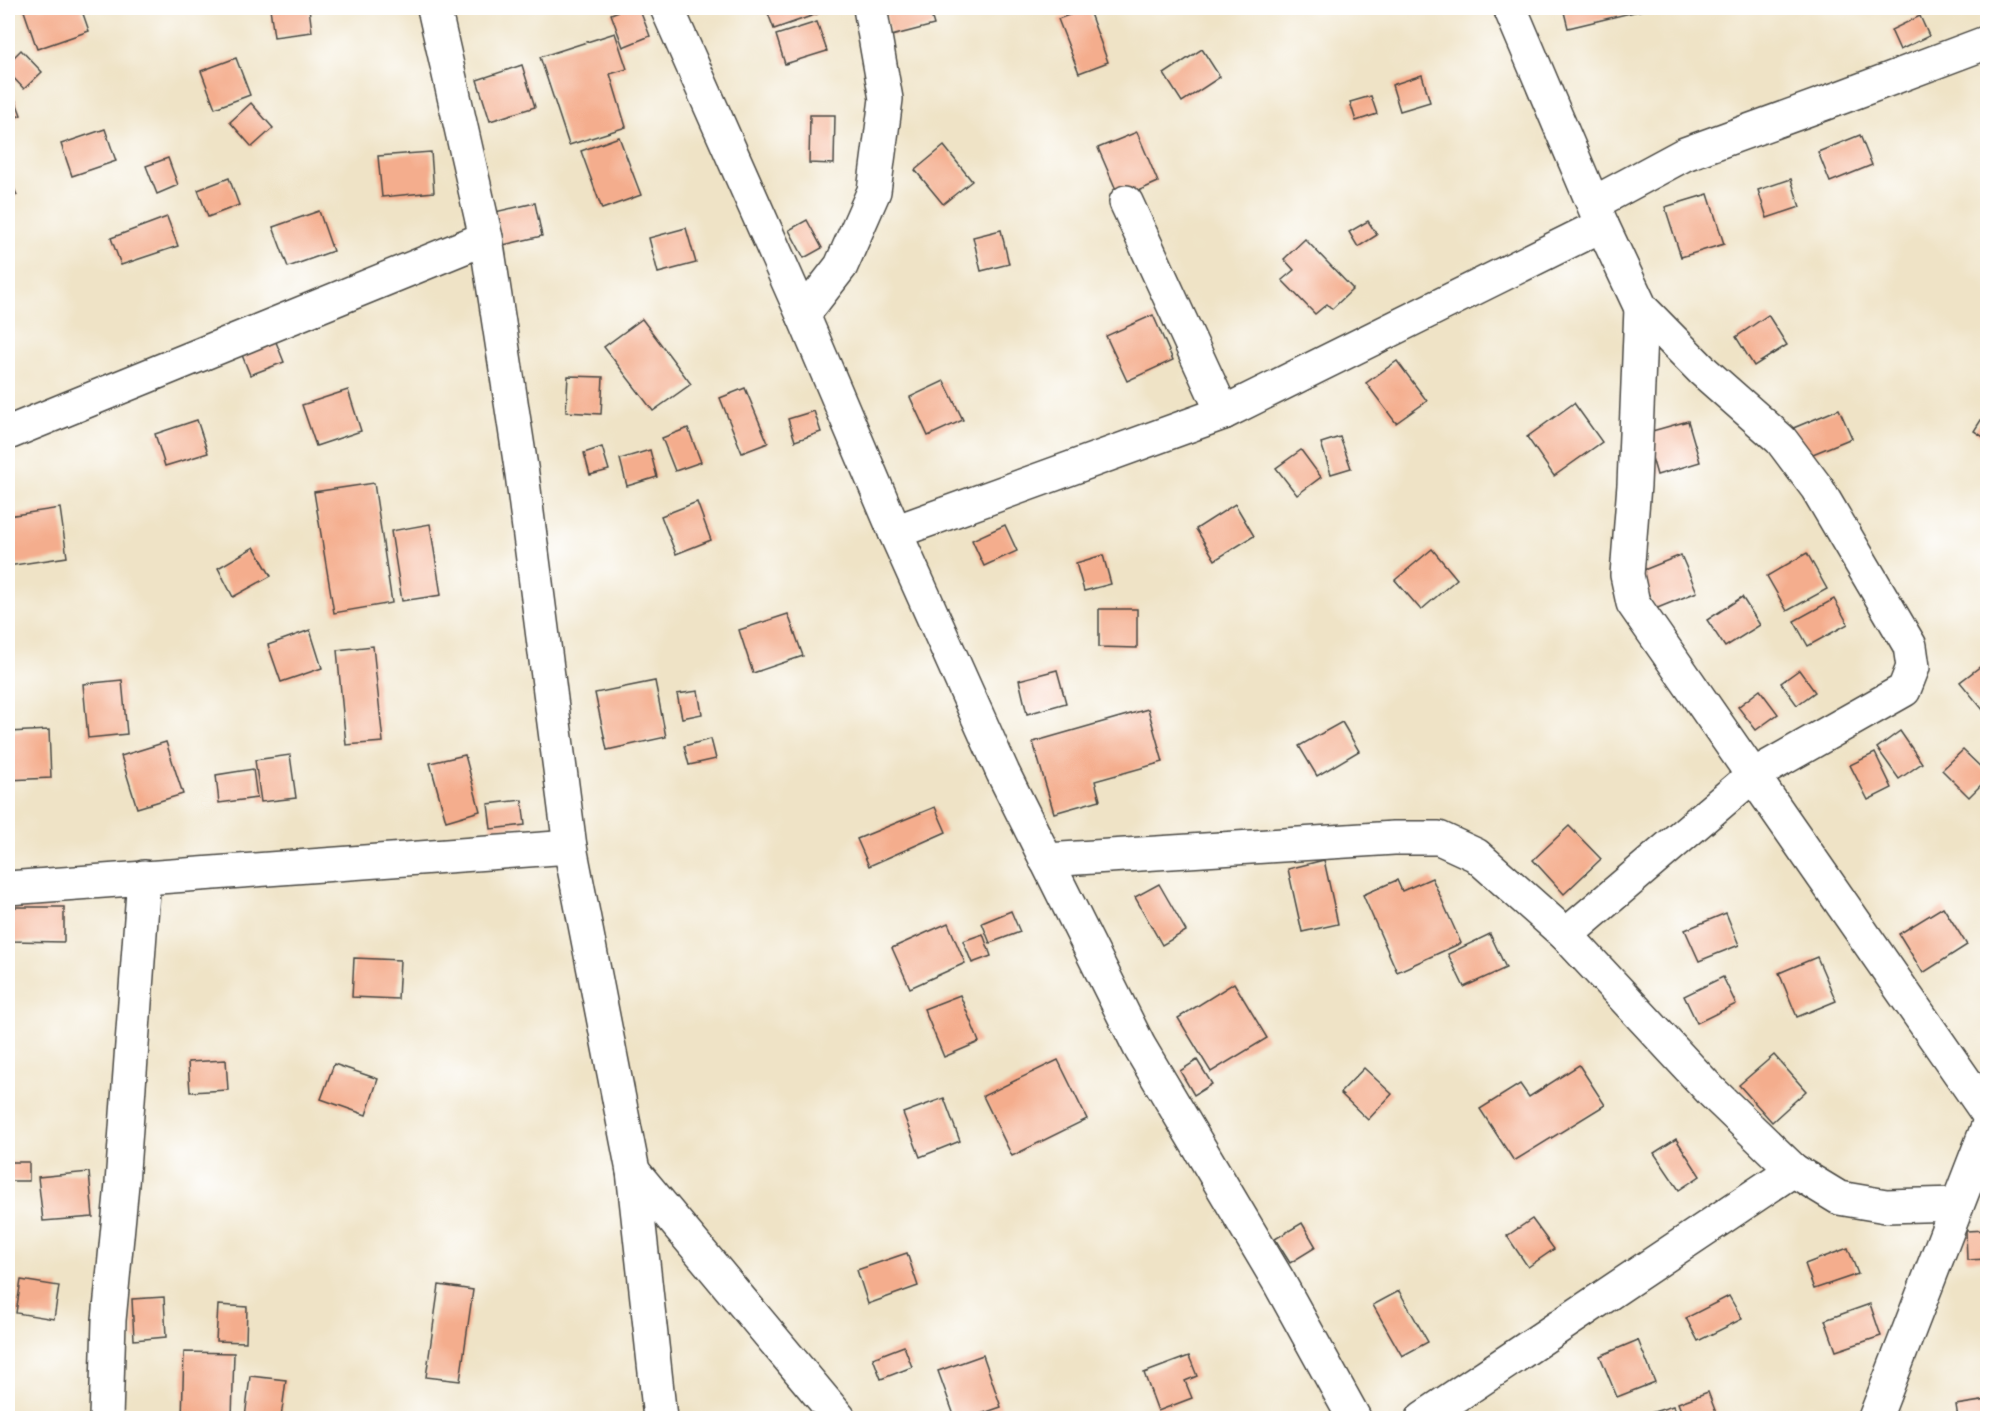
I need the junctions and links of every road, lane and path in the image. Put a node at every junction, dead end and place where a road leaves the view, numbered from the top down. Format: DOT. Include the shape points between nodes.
graph roads {
  1 [pos="434,8"];
  2 [pos="667,8"];
  3 [pos="870,8"];
  4 [pos="1510,8"];
  5 [pos="1988,42"];
  6 [pos="1126,202"];
  7 [pos="1598,214"];
  8 [pos="486,238"];
  9 [pos="1641,308"];
  10 [pos="803,315"];
  11 [pos="1223,413"];
  12 [pos="8,433"];
  13 [pos="895,532"];
  14 [pos="1752,776"];
  15 [pos="570,847"];
  16 [pos="1046,860"];
  17 [pos="144,877"];
  18 [pos="8,888"];
  19 [pos="1566,935"];
  20 [pos="1988,1114"];
  21 [pos="1988,1126"];
  22 [pos="1793,1170"];
  23 [pos="633,1171"];
  24 [pos="1958,1204"];
  25 [pos="106,1419"];
  26 [pos="660,1419"];
  27 [pos="839,1419"];
  28 [pos="1354,1419"];
  29 [pos="1423,1419"];
  30 [pos="1875,1419"];
  1 -- 8 [label="street"];
  2 -- 10 [label="street"];
  3 -- 10 [label="street" via="886,99 874,191 841,266"];
  4 -- 7 [label="street"];
  5 -- 7 [label="street" via="1685,154"];
  6 -- 11 [label="street"];
  7 -- 9 [label="street"];
  7 -- 11 [label="street"];
  8 -- 12 [label="street"];
  8 -- 15 [label="street" via="522,474"];
  9 -- 14 [label="street" via="1627,575 1633,603"];
  9 -- 14 [label="street" via="1703,371 1781,440 1817,488 1910,646 1913,667 1904,690"];
  10 -- 13 [label="street"];
  11 -- 13 [label="street"];
  13 -- 16 [label="street"];
  14 -- 19 [label="street"];
  14 -- 20 [label="street"];
  15 -- 17 [label="street"];
  15 -- 23 [label="street"];
  16 -- 19 [label="street" via="1439,838 1476,855"];
  16 -- 28 [label="street" via="1139,1046 1279,1282"];
  17 -- 18 [label="street"];
  17 -- 25 [label="street" via="109,1320"];
  19 -- 22 [label="street" via="1711,1091"];
  21 -- 24 [label="street"];
  22 -- 24 [label="street" via="1839,1198 1886,1206"];
  22 -- 29 [label="street"];
  23 -- 26 [label="street"];
  23 -- 27 [label="street"];
  24 -- 30 [label="street"];
}
